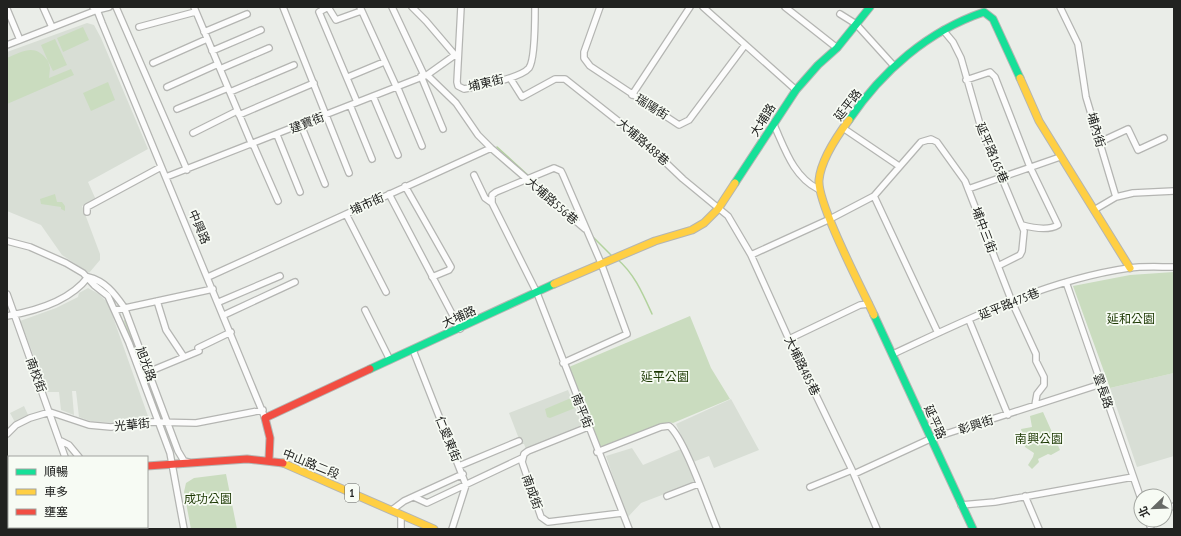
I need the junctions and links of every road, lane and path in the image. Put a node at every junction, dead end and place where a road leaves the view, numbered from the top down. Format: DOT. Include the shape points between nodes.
graph roads {
  1 [pos="43,7"];
  2 [pos="108,7"];
  3 [pos="116,7"];
  4 [pos="282,7"];
  5 [pos="328,7"];
  6 [pos="392,7"];
  7 [pos="412,7"];
  8 [pos="461,7"];
  9 [pos="535,7"];
  10 [pos="600,7"];
  11 [pos="690,7"];
  12 [pos="704,7"];
  13 [pos="785,7"];
  14 [pos="870,7"];
  15 [pos="1060,7"];
  16 [pos="95,8"];
  17 [pos="195,9"];
  18 [pos="360,9"];
  19 [pos="7,10"];
  20 [pos="247,14"];
  21 [pos="840,14"];
  22 [pos="856,24"];
  23 [pos="52,27"];
  24 [pos="139,27"];
  25 [pos="261,30"];
  26 [pos="943,30"];
  27 [pos="204,32"];
  28 [pos="207,39"];
  29 [pos="20,40"];
  30 [pos="7,45"];
  31 [pos="746,45"];
  32 [pos="269,48"];
  33 [pos="837,48"];
  34 [pos="212,50"];
  35 [pos="384,62"];
  36 [pos="153,63"];
  37 [pos="294,65"];
  38 [pos="894,66"];
  39 [pos="219,67"];
  40 [pos="424,75"];
  41 [pos="348,77"];
  42 [pos="510,78"];
  43 [pos="966,80"];
  44 [pos="314,83"];
  45 [pos="396,86"];
  46 [pos="167,87"];
  47 [pos="229,90"];
  48 [pos="796,90"];
  49 [pos="632,95"];
  50 [pos="373,96"];
  51 [pos="358,102"];
  52 [pos="350,106"];
  53 [pos="177,109"];
  54 [pos="238,113"];
  55 [pos="326,115"];
  56 [pos="302,125"];
  57 [pos="774,125"];
  58 [pos="843,128"];
  59 [pos="443,129"];
  60 [pos="193,133"];
  61 [pos="277,134"];
  62 [pos="1164,138"];
  63 [pos="1100,142"];
  64 [pos="252,144"];
  65 [pos="422,146"];
  66 [pos="491,148"];
  67 [pos="398,155"];
  68 [pos="1060,157"];
  69 [pos="372,159"];
  70 [pos="899,166"];
  71 [pos="161,167"];
  72 [pos="1030,167"];
  73 [pos="186,170"];
  74 [pos="349,173"];
  75 [pos="474,175"];
  76 [pos="1002,176"];
  77 [pos="166,177"];
  78 [pos="526,178"];
  79 [pos="326,184"];
  80 [pos="405,186"];
  81 [pos="818,189"];
  82 [pos="968,189"];
  83 [pos="1174,191"];
  84 [pos="300,192"];
  85 [pos="389,194"];
  86 [pos="874,196"];
  87 [pos="1116,197"];
  88 [pos="278,201"];
  89 [pos="492,203"];
  90 [pos="718,209"];
  91 [pos="1094,210"];
  92 [pos="87,212"];
  93 [pos="346,214"];
  94 [pos="830,219"];
  95 [pos="1022,225"];
  96 [pos="587,230"];
  97 [pos="7,241"];
  98 [pos="750,255"];
  99 [pos="601,263"];
  100 [pos="998,266"];
  101 [pos="1174,267"];
  102 [pos="1130,268"];
  103 [pos="280,276"];
  104 [pos="88,277"];
  105 [pos="208,277"];
  106 [pos="432,277"];
  107 [pos="295,282"];
  108 [pos="1066,282"];
  109 [pos="213,289"];
  110 [pos="386,292"];
  111 [pos="537,293"];
  112 [pos="7,294"];
  113 [pos="157,301"];
  114 [pos="219,302"];
  115 [pos="1012,302"];
  116 [pos="869,304"];
  117 [pos="124,307"];
  118 [pos="116,310"];
  119 [pos="364,310"];
  120 [pos="14,315"];
  121 [pos="224,315"];
  122 [pos="7,316"];
  123 [pos="968,320"];
  124 [pos="460,329"];
  125 [pos="231,332"];
  126 [pos="938,333"];
  127 [pos="789,339"];
  128 [pos="413,350"];
  129 [pos="893,354"];
  130 [pos="184,357"];
  131 [pos="390,360"];
  132 [pos="563,363"];
  133 [pos="148,372"];
  134 [pos="141,376"];
  135 [pos="1101,384"];
  136 [pos="1035,404"];
  137 [pos="263,410"];
  138 [pos="50,412"];
  139 [pos="1008,415"];
  140 [pos="265,418"];
  141 [pos="158,422"];
  142 [pos="167,423"];
  143 [pos="588,427"];
  144 [pos="7,434"];
  145 [pos="930,440"];
  146 [pos="61,441"];
  147 [pos="519,441"];
  148 [pos="597,452"];
  149 [pos="65,456"];
  150 [pos="78,456"];
  151 [pos="522,458"];
  152 [pos="269,459"];
  153 [pos="189,462"];
  154 [pos="171,464"];
  155 [pos="148,466"];
  156 [pos="459,466"];
  157 [pos="853,472"];
  158 [pos="463,474"];
  159 [pos="1133,477"];
  160 [pos="698,484"];
  161 [pos="466,485"];
  162 [pos="810,487"];
  163 [pos="1137,488"];
  164 [pos="667,496"];
  165 [pos="1025,496"];
  166 [pos="414,497"];
  167 [pos="960,505"];
  168 [pos="392,510"];
  169 [pos="622,513"];
  170 [pos="401,515"];
  171 [pos="184,529"];
  172 [pos="401,529"];
  173 [pos="434,529"];
  174 [pos="452,529"];
  175 [pos="629,529"];
  176 [pos="717,529"];
  177 [pos="877,529"];
  178 [pos="973,529"];
  179 [pos="1038,529"];
  1 -- 23 [label="street"];
  2 -- 16 [label="street"];
  3 -- 73 [label="street"];
  4 -- 44 [label="street"];
  5 -- 18 [label="street" via="336,20"];
  5 -- 41 [label="street" via="319,12"];
  6 -- 40 [label="street"];
  7 -- 40 [label="street, 建寶街" via="455,53"];
  8 -- 42 [label="street, 埔東街" via="458,86 464,89"];
  9 -- 42 [label="street, 埔東街" via="530,65 523,73"];
  10 -- 49 [label="street, 瑞陽街" via="584,58 590,66"];
  11 -- 49 [label="street"];
  12 -- 31 [label="street"];
  13 -- 33 [label="street"];
  14 -- 22 [label="main road, 大埔路"];
  15 -- 63 [label="street, 埔內街" via="1078,44 1086,97"];
  16 -- 23 [label="street"];
  16 -- 71 [label="street, 中興路"];
  17 -- 24 [label="street"];
  17 -- 27 [label="street"];
  18 -- 35 [label="street"];
  19 -- 29 [label="street"];
  20 -- 27 [label="street"];
  21 -- 22 [label="street"];
  22 -- 33 [label="main road, 大埔路"];
  22 -- 38 [label="street"];
  23 -- 29 [label="street"];
  25 -- 34 [label="street"];
  26 -- 38 [label="main road, 延平路"];
  26 -- 43 [label="street, 延平路165巷" via="961,58"];
  26 -- 68 [label="main road, 延平路" via="969,16 984,12 993,19 1039,121"];
  27 -- 28 [label="street"];
  28 -- 34 [label="street"];
  28 -- 36 [label="street"];
  29 -- 30 [label="street"];
  31 -- 48 [label="street"];
  31 -- 49 [label="street, 瑞陽街" via="685,123 680,125"];
  32 -- 39 [label="street"];
  33 -- 48 [label="main road, 大埔路"];
  34 -- 39 [label="street"];
  35 -- 41 [label="street"];
  35 -- 45 [label="street"];
  37 -- 47 [label="street"];
  38 -- 58 [label="main road, 延平路"];
  39 -- 46 [label="street"];
  39 -- 47 [label="street"];
  40 -- 45 [label="street, 建寶街"];
  40 -- 59 [label="street"];
  40 -- 66 [label="street, 大埔路556巷" via="456,103 478,135"];
  41 -- 51 [label="street"];
  42 -- 90 [label="street, 大埔路488巷" via="522,97 555,78 565,78 642,140"];
  43 -- 72 [label="street" via="990,72 994,76"];
  43 -- 76 [label="street, 延平路165巷" via="981,128"];
  44 -- 54 [label="street"];
  44 -- 55 [label="street"];
  45 -- 50 [label="street, 建寶街"];
  45 -- 65 [label="street"];
  47 -- 53 [label="street"];
  47 -- 54 [label="street"];
  48 -- 57 [label="main road, 大埔路"];
  50 -- 51 [label="street, 建寶街"];
  50 -- 67 [label="street"];
  51 -- 52 [label="street, 建寶街"];
  52 -- 55 [label="street, 建寶街"];
  52 -- 69 [label="street"];
  54 -- 60 [label="street"];
  54 -- 64 [label="street"];
  55 -- 56 [label="street, 建寶街"];
  55 -- 74 [label="street"];
  56 -- 61 [label="street, 建寶街"];
  56 -- 79 [label="street"];
  57 -- 81 [label="street" via="795,170 809,185"];
  57 -- 90 [label="main road, 大埔路"];
  58 -- 70 [label="street"];
  58 -- 81 [label="main road, 延平路" via="821,170"];
  61 -- 64 [label="street, 建寶街"];
  61 -- 84 [label="street"];
  62 -- 63 [label="street" via="1138,150 1128,129"];
  63 -- 87 [label="street, 埔內街"];
  64 -- 73 [label="street, 建寶街"];
  64 -- 88 [label="street"];
  66 -- 78 [label="street, 大埔路556巷"];
  66 -- 80 [label="street"];
  68 -- 72 [label="street"];
  68 -- 91 [label="main road, 延平路"];
  70 -- 82 [label="street, 埔中三街" via="921,142 931,139 937,142"];
  70 -- 86 [label="street, 埔中三街"];
  71 -- 77 [label="street, 中興路"];
  71 -- 92 [label="street" via="87,207"];
  72 -- 76 [label="street"];
  72 -- 95 [label="street" via="1058,225 1053,228"];
  73 -- 77 [label="street, 建寶街"];
  75 -- 89 [label="street, 南平街" via="485,198"];
  76 -- 82 [label="street"];
  76 -- 95 [label="street, 延平路165巷"];
  77 -- 105 [label="street, 中興路"];
  78 -- 89 [label="street" via="496,192 492,195"];
  78 -- 96 [label="street, 大埔路556巷"];
  78 -- 96 [label="street" via="549,169 561,171"];
  80 -- 85 [label="street"];
  80 -- 106 [label="street" via="451,267 450,270"];
  81 -- 94 [label="main road, 延平路"];
  82 -- 100 [label="street, 埔中三街"];
  83 -- 87 [label="street" via="1133,193"];
  85 -- 93 [label="street, 埔市街"];
  85 -- 106 [label="street, 埔市街"];
  86 -- 94 [label="street"];
  86 -- 126 [label="street"];
  87 -- 91 [label="street"];
  89 -- 111 [label="street, 南平街"];
  90 -- 98 [label="street, 大埔路485巷" via="728,216"];
  90 -- 99 [label="main road, 大埔路" via="704,223 692,230 663,238"];
  91 -- 102 [label="main road, 延平路"];
  93 -- 105 [label="street, 埔市街"];
  93 -- 110 [label="street"];
  94 -- 98 [label="street"];
  94 -- 116 [label="main road, 延平路"];
  95 -- 100 [label="street, 延平路165巷" via="1024,231 1020,255"];
  96 -- 99 [label="street, 大埔路556巷"];
  97 -- 104 [label="street, 旭光路" via="43,252"];
  98 -- 127 [label="street, 大埔路485巷"];
  99 -- 111 [label="main road, 大埔路"];
  99 -- 132 [label="street, 大埔路556巷" via="627,334"];
  100 -- 115 [label="street, 埔中三街"];
  101 -- 102 [label="street, 延平路475巷"];
  102 -- 108 [label="street, 延平路475巷"];
  103 -- 114 [label="street"];
  104 -- 117 [label="street, 旭光路" via="98,279 113,291"];
  104 -- 118 [label="street, 旭光路" via="108,296"];
  104 -- 120 [label="street" via="83,285 66,297"];
  105 -- 109 [label="street, 中興路"];
  106 -- 124 [label="street, 埔市街"];
  107 -- 121 [label="street"];
  108 -- 115 [label="street, 延平路475巷"];
  108 -- 135 [label="street, 雲長路"];
  109 -- 113 [label="street"];
  109 -- 114 [label="street, 中興路"];
  111 -- 124 [label="main road, 大埔路"];
  111 -- 132 [label="street, 南平街"];
  112 -- 120 [label="street, 南校街"];
  113 -- 117 [label="street"];
  113 -- 130 [label="street" via="166,330"];
  114 -- 121 [label="street, 中興路"];
  115 -- 123 [label="street, 延平路475巷"];
  115 -- 136 [label="street, 埔中三街" via="1044,377 1044,385 1037,394"];
  116 -- 127 [label="street" via="860,305"];
  116 -- 129 [label="main road, 延平路"];
  117 -- 118 [label="street"];
  117 -- 133 [label="street, 旭光路"];
  118 -- 134 [label="street, 旭光路"];
  119 -- 131 [label="street"];
  120 -- 122 [label="street"];
  120 -- 138 [label="street, 南校街"];
  121 -- 125 [label="street, 中興路"];
  123 -- 126 [label="street, 延平路475巷"];
  123 -- 139 [label="street"];
  124 -- 128 [label="main road, 大埔路"];
  125 -- 130 [label="street"];
  125 -- 137 [label="street, 中興路"];
  126 -- 129 [label="street, 延平路475巷"];
  127 -- 157 [label="street, 大埔路485巷"];
  128 -- 131 [label="main road, 大埔路"];
  128 -- 156 [label="street, 仁愛東街"];
  129 -- 145 [label="main road, 延平路"];
  130 -- 133 [label="street"];
  131 -- 140 [label="main road, 大埔路"];
  132 -- 143 [label="street, 南平街"];
  133 -- 134 [label="street"];
  133 -- 142 [label="street, 旭光路"];
  134 -- 141 [label="street, 旭光路"];
  135 -- 136 [label="street, 彰興街"];
  135 -- 159 [label="street, 雲長路"];
  136 -- 139 [label="street, 彰興街"];
  137 -- 140 [label="street, 中興路"];
  137 -- 142 [label="street, 光華街" via="200,423"];
  138 -- 141 [label="street, 光華街" via="89,425 111,427"];
  138 -- 144 [label="street" via="16,425"];
  138 -- 146 [label="street, 南校街"];
  139 -- 145 [label="street, 彰興街"];
  140 -- 152 [label="main road, 中興路" via="271,443"];
  141 -- 142 [label="street, 光華街"];
  141 -- 154 [label="street, 旭光路" via="170,453"];
  142 -- 153 [label="street, 旭光路" via="180,456"];
  143 -- 148 [label="street, 南平街"];
  143 -- 151 [label="street, 南成街" via="528,450"];
  145 -- 157 [label="street, 彰興街"];
  145 -- 167 [label="main road, 延平路"];
  146 -- 149 [label="street, 南校街"];
  146 -- 150 [label="street" via="69,445"];
  147 -- 156 [label="street"];
  148 -- 160 [label="street" via="669,426 674,430"];
  148 -- 169 [label="street, 南平街"];
  151 -- 161 [label="street"];
  151 -- 169 [label="street, 南成街" via="541,517 548,522"];
  152 -- 153 [label="main road, 中山路二段 / 1"];
  152 -- 168 [label="main road, 中山路二段 / 1"];
  153 -- 154 [label="main road, 中山路二段 / 1"];
  154 -- 155 [label="main road, 中山路二段 / 1"];
  154 -- 171 [label="street, 旭光路"];
  156 -- 158 [label="street, 仁愛東街"];
  157 -- 162 [label="street, 彰興街"];
  157 -- 177 [label="street, 大埔路485巷"];
  158 -- 161 [label="street, 仁愛東街"];
  158 -- 166 [label="street"];
  159 -- 163 [label="street, 雲長路"];
  159 -- 165 [label="street"];
  160 -- 164 [label="street"];
  160 -- 176 [label="street"];
  161 -- 166 [label="street" via="427,503"];
  161 -- 174 [label="street"];
  165 -- 167 [label="street"];
  165 -- 179 [label="street"];
  166 -- 168 [label="street"];
  167 -- 178 [label="main road, 延平路"];
  168 -- 170 [label="main road, 中山路二段 / 1"];
  169 -- 175 [label="street, 南平街"];
  170 -- 172 [label="street"];
  170 -- 173 [label="main road, 中山路二段 / 1"];
}
